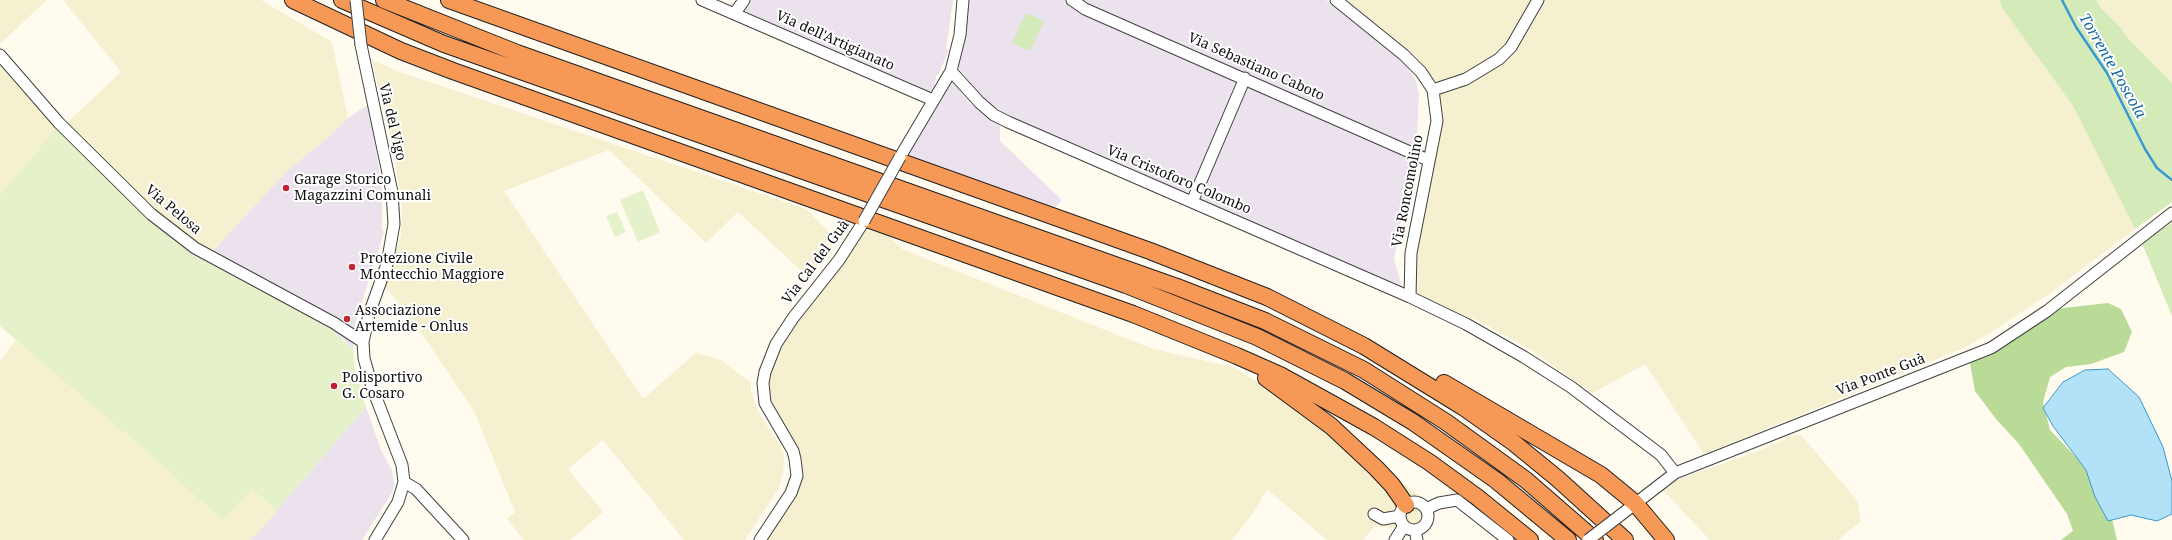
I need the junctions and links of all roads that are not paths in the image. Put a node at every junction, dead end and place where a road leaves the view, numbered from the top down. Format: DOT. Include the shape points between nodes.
graph roads {
  1 [pos="293,0"];
  2 [pos="342,0"];
  3 [pos="356,0"];
  4 [pos="384,0"];
  5 [pos="449,0"];
  6 [pos="702,0"];
  7 [pos="744,0"];
  8 [pos="963,0"];
  9 [pos="1072,0"];
  10 [pos="1336,0"];
  11 [pos="1538,0"];
  12 [pos="735,13"];
  13 [pos="0,54"];
  14 [pos="951,71"];
  15 [pos="1245,78"];
  16 [pos="1433,90"];
  17 [pos="933,100"];
  18 [pos="1428,160"];
  19 [pos="1192,202"];
  20 [pos="2172,213"];
  21 [pos="1267,297"];
  22 [pos="1410,298"];
  23 [pos="1133,314"];
  24 [pos="363,342"];
  25 [pos="1675,473"];
  26 [pos="404,482"];
  27 [pos="1635,503"];
  28 [pos="1426,509"];
  29 [pos="1374,514"];
  30 [pos="1403,516"];
  31 [pos="1416,535"];
  32 [pos="376,540"];
  33 [pos="463,540"];
  34 [pos="760,540"];
  35 [pos="1395,540"];
  36 [pos="1508,540"];
  37 [pos="1530,540"];
  38 [pos="1568,540"];
  39 [pos="1588,540"];
  40 [pos="1595,540"];
  41 [pos="1625,540"];
  42 [pos="1666,540"];
  1 -- 23 [label="highway" via="387,45 453,71"];
  2 -- 38 [label="highway" via="444,44 1126,285 1258,337 1345,381 1413,422 1497,481"];
  3 -- 24 [label="street, Via del Vigo, bridge" via="361,45 392,192 394,224 387,264 369,314"];
  4 -- 40 [label="highway" via="517,53 1177,287 1265,321 1364,370 1446,422 1526,480"];
  5 -- 21 [label="highway" via="1150,252"];
  6 -- 12 [label="street, Via dell'Artigianato"];
  7 -- 12 [label="street"];
  8 -- 14 [label="street, Via Cal del Guà" via="960,35"];
  9 -- 15 [label="street, Via Sebastiano Caboto" via="1085,9"];
  10 -- 16 [label="street, Via Roncomolino" via="1404,55 1421,72"];
  11 -- 16 [label="street" via="1511,47 1498,59 1466,79"];
  12 -- 17 [label="street, Via dell'Artigianato"];
  13 -- 24 [label="street, Via Pelosa" via="59,123 163,224 195,248 334,323"];
  14 -- 17 [label="street, Via Cal del Guà"];
  14 -- 19 [label="street, Via Cristoforo Colombo" via="994,115"];
  15 -- 18 [label="street, Via Sebastiano Caboto"];
  15 -- 19 [label="street"];
  16 -- 18 [label="street, Via Roncomolino" via="1437,121"];
  17 -- 34 [label="street, Via Cal del Guà, bridge" via="839,260 776,344 765,372 765,402 793,451 797,476 791,493"];
  18 -- 22 [label="street, Via Roncomolino" via="1411,253"];
  19 -- 22 [label="street, Via Cristoforo Colombo"];
  20 -- 25 [label="street, Via Ponte Guà" via="2047,311 1990,348"];
  21 -- 27 [label="highway" via="1313,313 1357,334 1601,475"];
  21 -- 41 [label="highway" via="1364,346 1463,407 1514,443 1558,479"];
  22 -- 25 [label="street, Via Cristoforo Colombo" via="1466,324 1571,387 1661,454"];
  23 -- 30 [label="highway" via="1268,378 1331,426 1376,468 1392,485"];
  23 -- 37 [label="highway" via="1237,356 1331,402 1429,462"];
  24 -- 26 [label="street, Via del Vigo" via="364,358 372,388 402,465"];
  25 -- 27 [label="street, Via Ponte Guà"];
  26 -- 32 [label="street" via="398,502"];
  26 -- 33 [label="street" via="416,489"];
  27 -- 39 [label="street, Via Ponte Guà, bridge"];
  27 -- 42 [label="highway"];
  28 -- 30 [label="street" via="1414,502"];
  28 -- 31 [label="street" via="1426,522"];
  28 -- 36 [label="street" via="1439,503 1457,500"];
  29 -- 30 [label="street" via="1383,519"];
  30 -- 31 [label="street"];
  30 -- 35 [label="street"];
}
